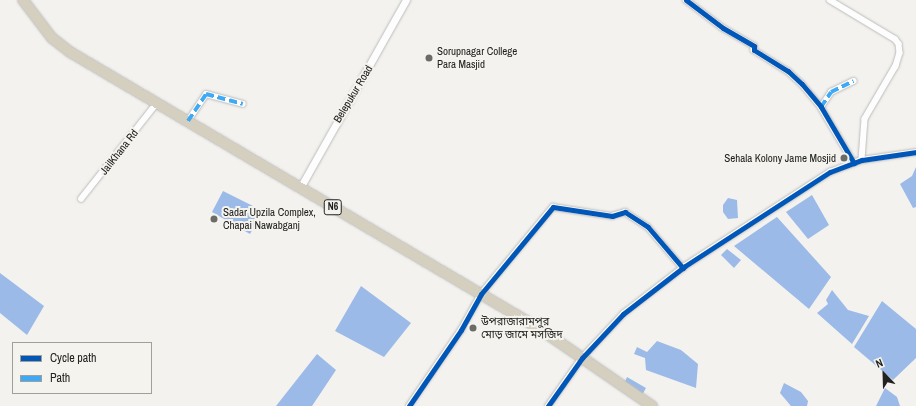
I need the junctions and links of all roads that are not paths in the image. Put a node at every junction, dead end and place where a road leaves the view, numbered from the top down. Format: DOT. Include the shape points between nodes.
graph roads {
  1 [pos="23,0"];
  2 [pos="406,0"];
  3 [pos="686,0"];
  4 [pos="830,0"];
  5 [pos="854,81"];
  6 [pos="156,104"];
  7 [pos="243,104"];
  8 [pos="821,107"];
  9 [pos="188,121"];
  10 [pos="916,152"];
  11 [pos="862,160"];
  12 [pos="854,163"];
  13 [pos="300,188"];
  14 [pos="81,199"];
  15 [pos="683,268"];
  16 [pos="481,294"];
  17 [pos="582,358"];
  18 [pos="409,406"];
  19 [pos="548,406"];
  20 [pos="652,406"];
  1 -- 6 [label="highway, N6" via="52,38 70,52"];
  2 -- 13 [label="street, Belepukur Road"];
  3 -- 8 [label="street" via="754,46 754,50 763,57 788,71"];
  4 -- 11 [label="street" via="895,39 899,44 900,53 896,66 865,119"];
  5 -- 8 [label="street" via="830,92"];
  6 -- 9 [label="highway, N6"];
  6 -- 14 [label="street, JailKhana Rd"];
  7 -- 9 [label="street" via="206,94"];
  8 -- 12 [label="street"];
  9 -- 13 [label="highway, N6"];
  10 -- 11 [label="street"];
  11 -- 12 [label="street"];
  12 -- 15 [label="street" via="830,172"];
  13 -- 16 [label="highway, N6"];
  15 -- 16 [label="street" via="648,227 625,212 612,216 553,206"];
  15 -- 17 [label="street" via="623,314"];
  16 -- 17 [label="highway, N6" via="540,329"];
  16 -- 18 [label="street" via="461,330"];
  17 -- 19 [label="street"];
  17 -- 20 [label="highway, N6"];
}
